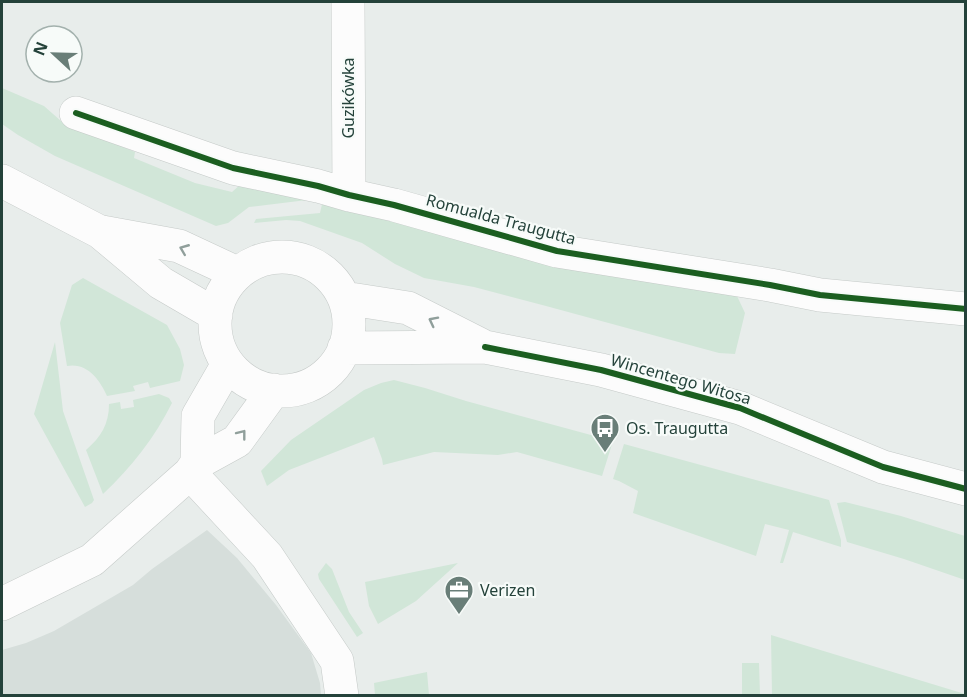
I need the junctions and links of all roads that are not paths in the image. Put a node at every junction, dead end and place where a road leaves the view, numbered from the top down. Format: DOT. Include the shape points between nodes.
graph roads {
  1 [pos="348,2"];
  2 [pos="76,113"];
  3 [pos="2,182"];
  4 [pos="349,195"];
  5 [pos="100,232"];
  6 [pos="237,273"];
  7 [pos="344,298"];
  8 [pos="966,309"];
  9 [pos="216,315"];
  10 [pos="485,347"];
  11 [pos="344,348"];
  12 [pos="228,364"];
  13 [pos="274,390"];
  14 [pos="193,468"];
  15 [pos="966,489"];
  16 [pos="2,604"];
  17 [pos="342,696"];
  1 -- 4 [label="street, Guzikówka"];
  2 -- 4 [label="street, Romualda Traugutta" via="233,168"];
  3 -- 5 [label="street"];
  4 -- 8 [label="street, Romualda Traugutta" via="557,251 820,295"];
  6 -- 5 [label="street, one-way" via="179,246"];
  5 -- 9 [label="street" via="161,283"];
  6 -- 7 [label="street" via="276,256 297,258 317,266 333,280"];
  6 -- 9 [label="street" via="224,290"];
  10 -- 7 [label="street, Wincentego Witosa, one-way" via="408,308"];
  7 -- 11 [label="street" via="349,319"];
  9 -- 12 [label="street" via="216,342"];
  10 -- 11 [label="street, Wincentego Witosa"];
  10 -- 15 [label="street, Wincentego Witosa" via="601,370 740,408 883,467"];
  11 -- 13 [label="street" via="326,374 309,386"];
  12 -- 13 [label="street" via="249,382"];
  12 -- 14 [label="street" via="198,416"];
  14 -- 13 [label="street, one-way" via="237,441"];
  14 -- 16 [label="street" via="92,560"];
  14 -- 17 [label="street" via="267,556 337,661"];
}
